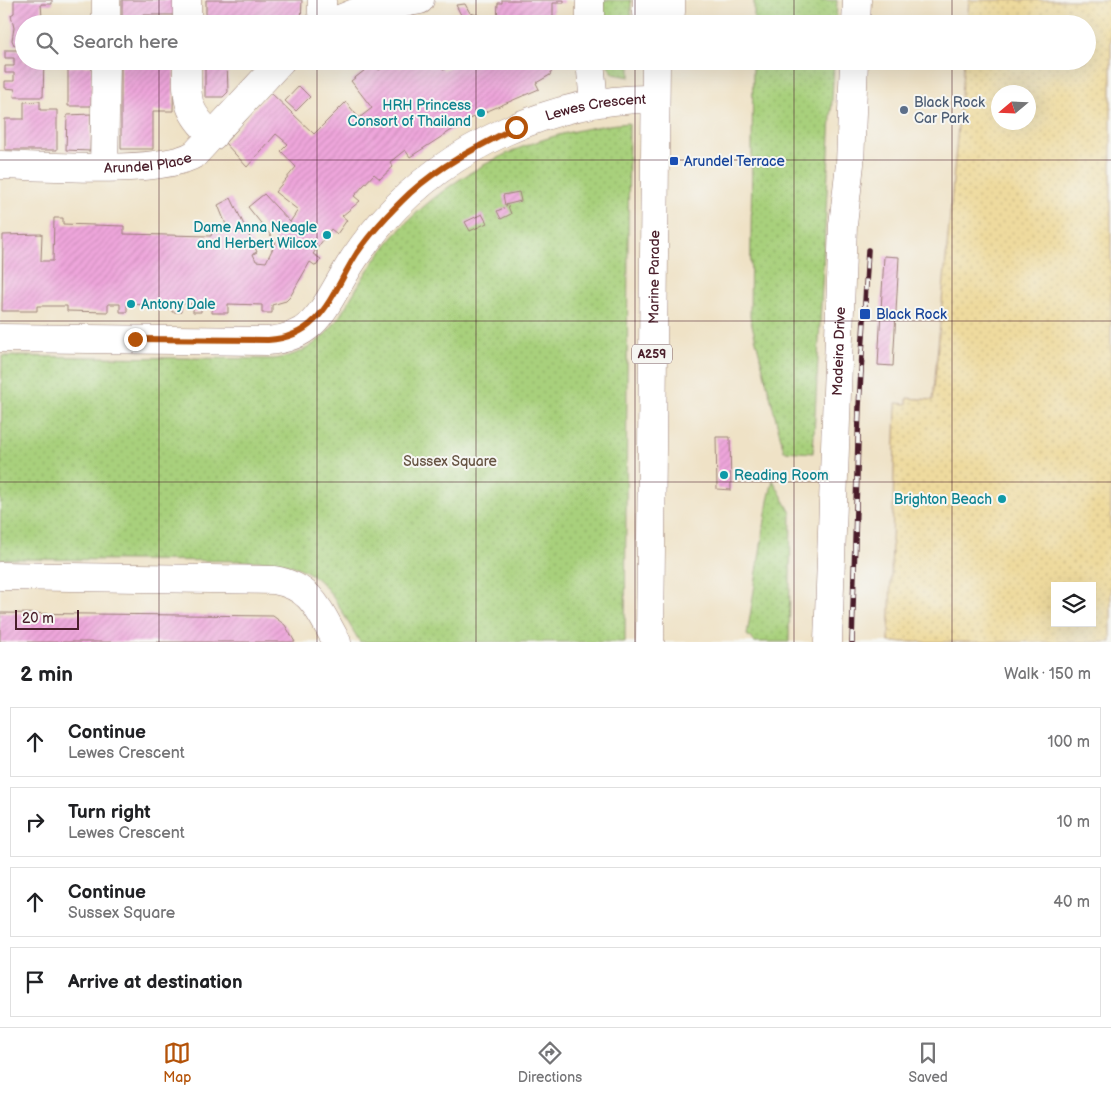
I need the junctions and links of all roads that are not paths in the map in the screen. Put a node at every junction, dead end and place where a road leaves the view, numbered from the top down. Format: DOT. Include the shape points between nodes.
graph roads {
  1 [pos="106,0"];
  2 [pos="187,0"];
  3 [pos="322,0"];
  4 [pos="420,0"];
  5 [pos="590,0"];
  6 [pos="647,0"];
  7 [pos="671,0"];
  8 [pos="857,0"];
  9 [pos="106,15"];
  10 [pos="187,15"];
  11 [pos="323,15"];
  12 [pos="349,15"];
  13 [pos="590,15"];
  14 [pos="648,15"];
  15 [pos="669,15"];
  16 [pos="856,15"];
  17 [pos="106,70"];
  18 [pos="187,70"];
  19 [pos="272,70"];
  20 [pos="591,70"];
  21 [pos="656,70"];
  22 [pos="854,70"];
  23 [pos="654,98"];
  24 [pos="594,103"];
  25 [pos="213,136"];
  26 [pos="0,165"];
  27 [pos="104,167"];
  28 [pos="0,338"];
  29 [pos="0,576"];
  30 [pos="337,642"];
  31 [pos="650,642"];
  32 [pos="828,642"];
  1 -- 9 [label="street"];
  2 -- 10 [label="street"];
  3 -- 11 [label="street"];
  4 -- 12 [label="street"];
  5 -- 13 [label="street"];
  6 -- 14 [label="street"];
  7 -- 15 [label="street"];
  8 -- 16 [label="street"];
  17 -- 27 [label="street"];
  18 -- 25 [label="street" via="187,98 191,110 197,122"];
  19 -- 25 [label="street, Arundel Place"];
  20 -- 24 [label="street"];
  21 -- 23 [label="street, Marine Parade / A259"];
  22 -- 32 [label="street, Madeira Drive" via="850,164 843,225"];
  23 -- 24 [label="street, Lewes Crescent"];
  23 -- 31 [label="street, Marine Parade / A259"];
  24 -- 28 [label="street, Lewes Crescent" via="516,127 468,152 411,193 358,251 317,319 295,335 268,340"];
  25 -- 27 [label="street, Arundel Place" via="195,154 180,162"];
  26 -- 27 [label="street, Arundel Place"];
  29 -- 30 [label="street" via="274,580 289,583 310,596"];
}
